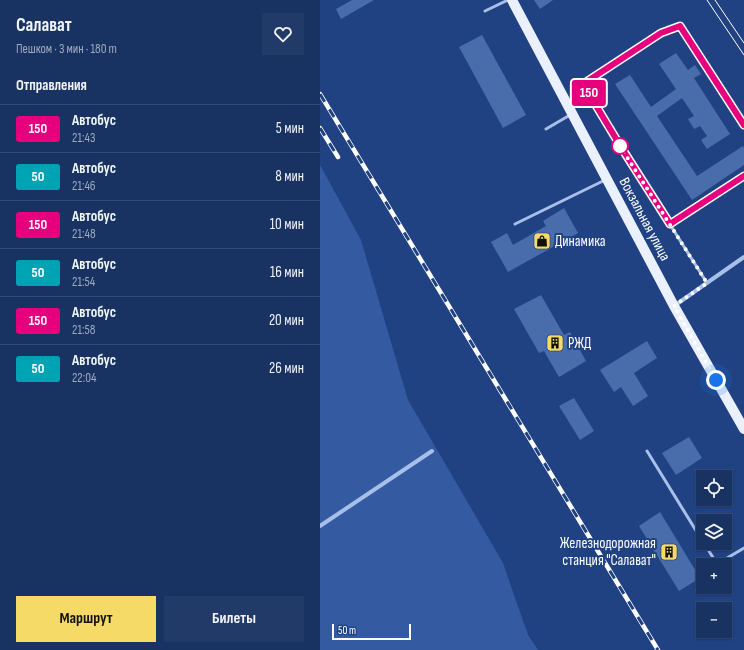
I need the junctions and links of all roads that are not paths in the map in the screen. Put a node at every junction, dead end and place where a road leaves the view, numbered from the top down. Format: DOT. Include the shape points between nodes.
graph roads {
  1 [pos="508,0"];
  2 [pos="512,0"];
  3 [pos="485,12"];
  4 [pos="572,114"];
  5 [pos="744,125"];
  6 [pos="546,129"];
  7 [pos="744,176"];
  8 [pos="607,179"];
  9 [pos="515,224"];
  10 [pos="670,224"];
  11 [pos="744,257"];
  12 [pos="707,283"];
  13 [pos="674,306"];
  14 [pos="744,429"];
  15 [pos="432,451"];
  16 [pos="647,451"];
  17 [pos="320,526"];
  18 [pos="696,531"];
  19 [pos="744,548"];
  20 [pos="708,550"];
  1 -- 3 [label="lane"];
  2 -- 4 [label="main road, Вокзальная улица"];
  4 -- 6 [label="lane"];
  4 -- 8 [label="main road, Вокзальная улица"];
  5 -- 10 [label="lane" via="680,26 661,33 583,84"];
  7 -- 10 [label="lane"];
  8 -- 9 [label="lane"];
  8 -- 13 [label="main road, Вокзальная улица"];
  10 -- 12 [label="lane"];
  11 -- 12 [label="street"];
  12 -- 13 [label="street"];
  13 -- 14 [label="main road, Вокзальная улица"];
  15 -- 17 [label="street"];
  16 -- 18 [label="lane"];
  19 -- 20 [label="lane" via="716,564"];
}
